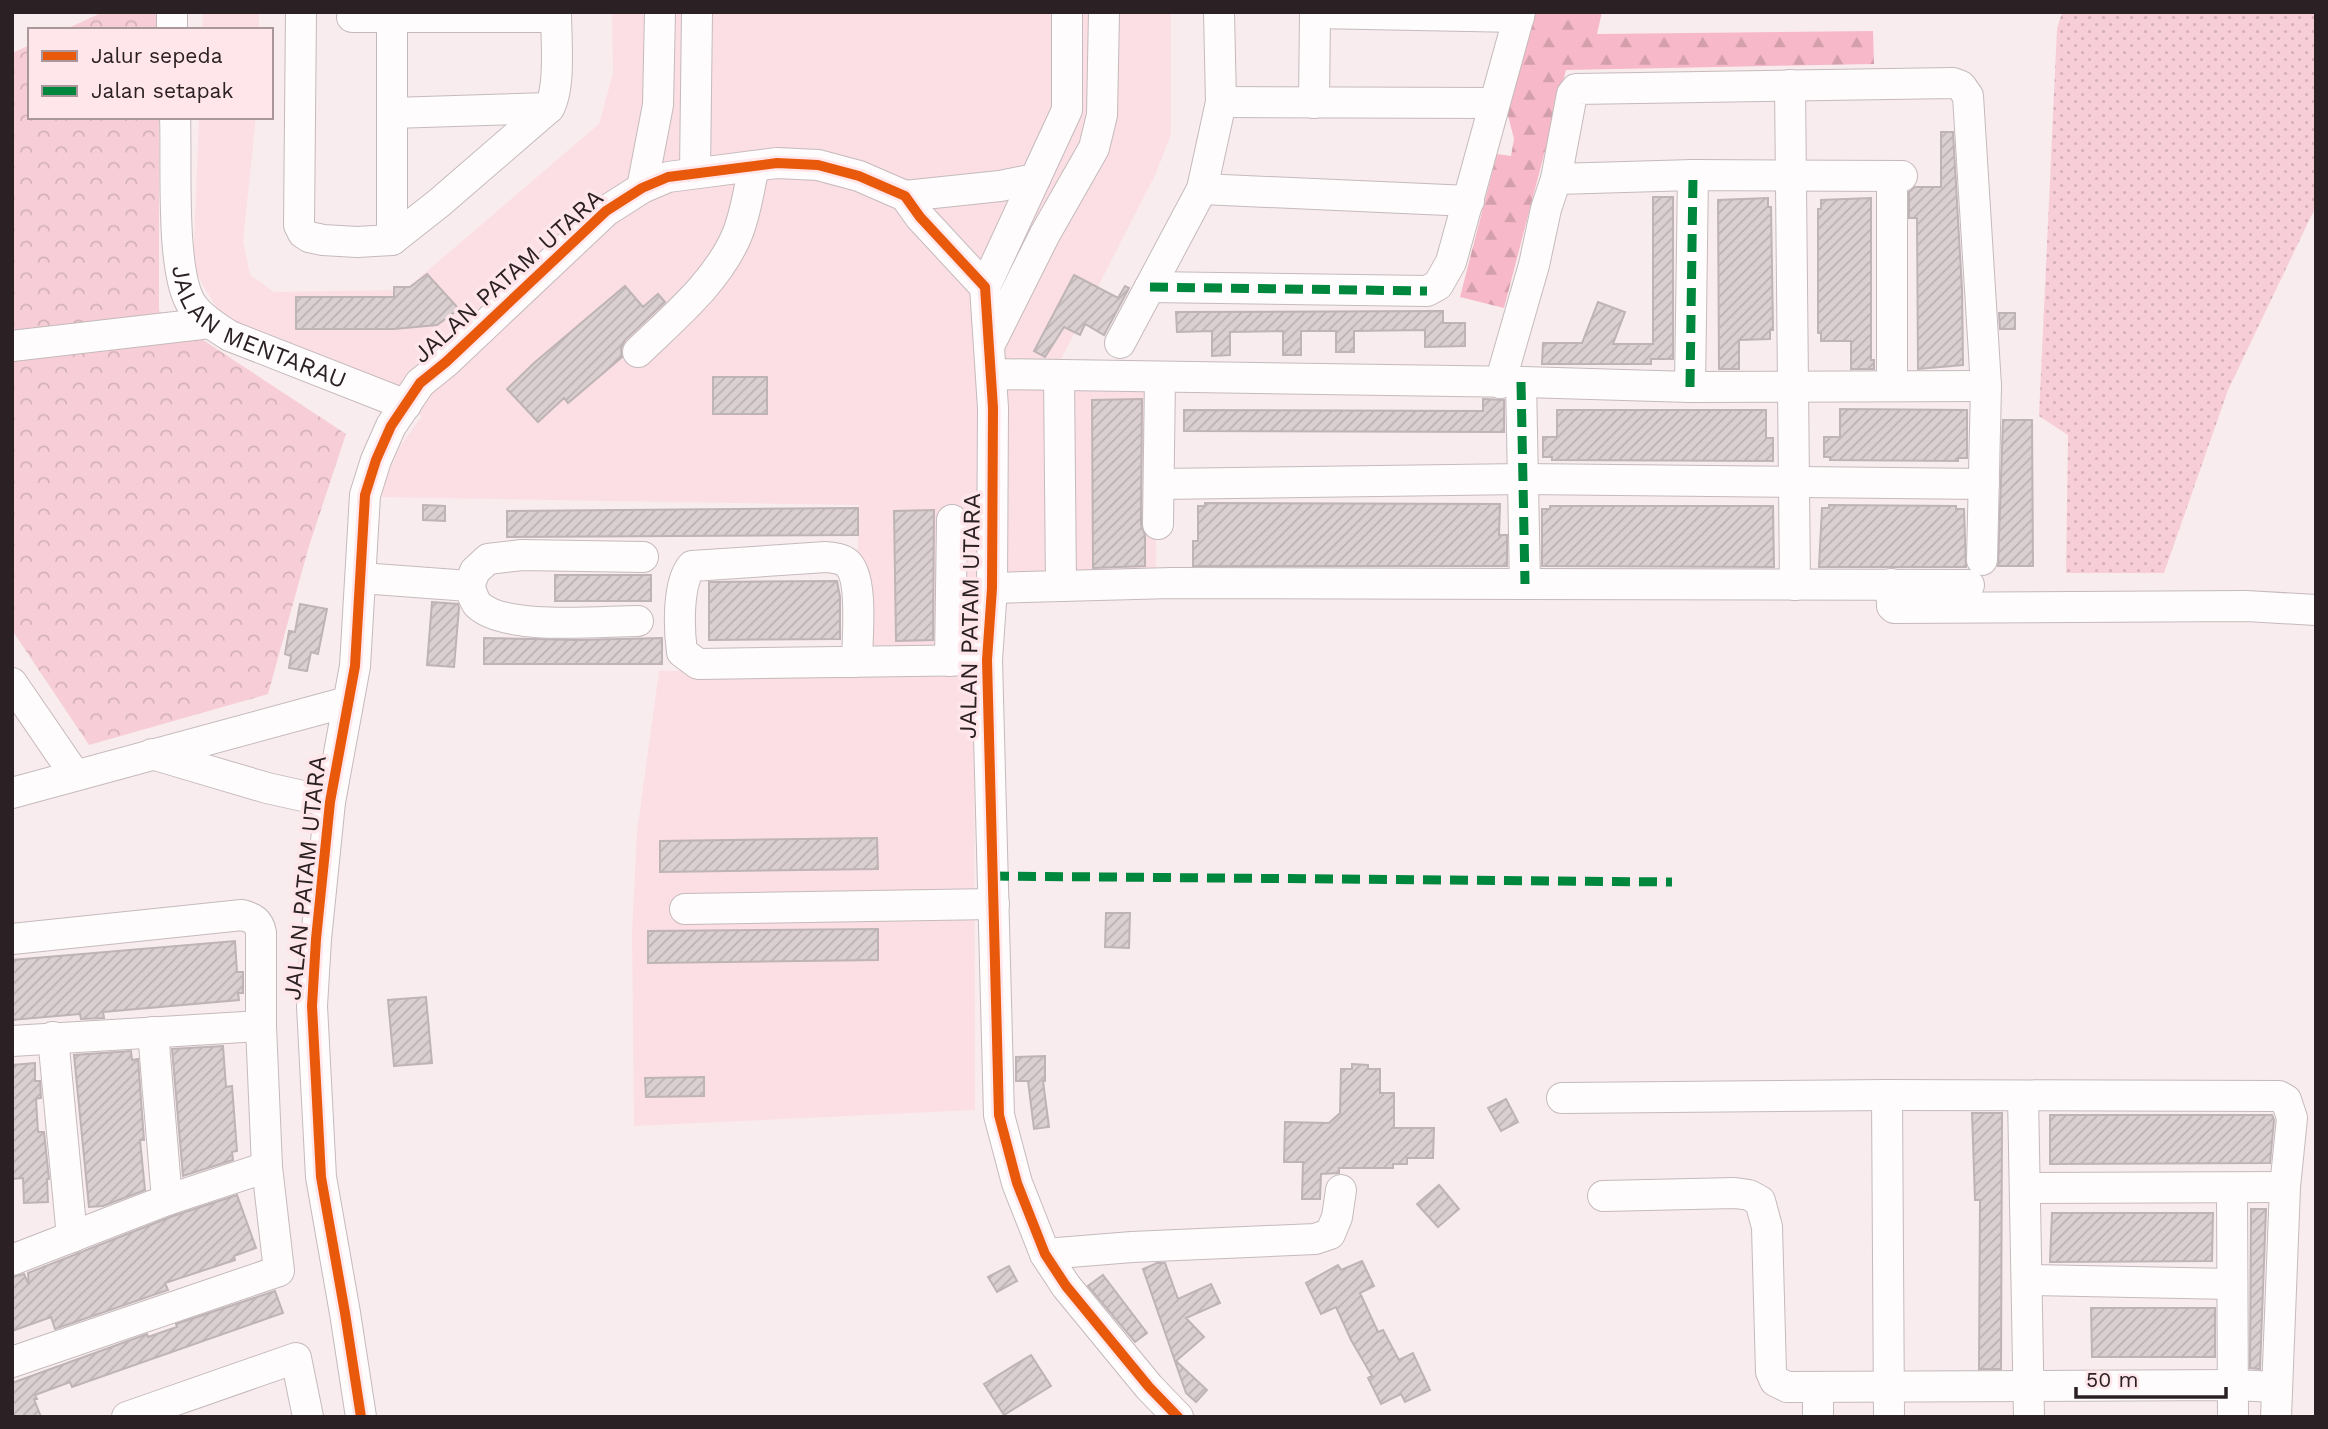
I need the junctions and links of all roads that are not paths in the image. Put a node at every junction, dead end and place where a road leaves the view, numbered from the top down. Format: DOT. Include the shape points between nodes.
graph roads {
  1 [pos="301,12"];
  2 [pos="660,12"];
  3 [pos="697,12"];
  4 [pos="1067,12"];
  5 [pos="1104,12"];
  6 [pos="1219,12"];
  7 [pos="1315,13"];
  8 [pos="556,15"];
  9 [pos="1519,15"];
  10 [pos="352,17"];
  11 [pos="393,17"];
  12 [pos="1790,85"];
  13 [pos="1221,102"];
  14 [pos="1314,103"];
  15 [pos="1493,103"];
  16 [pos="549,108"];
  17 [pos="392,113"];
  18 [pos="175,119"];
  19 [pos="754,166"];
  20 [pos="695,172"];
  21 [pos="1693,175"];
  22 [pos="1791,176"];
  23 [pos="1035,179"];
  24 [pos="1556,179"];
  25 [pos="642,188"];
  26 [pos="1202,189"];
  27 [pos="905,195"];
  28 [pos="1469,201"];
  29 [pos="392,240"];
  30 [pos="985,287"];
  31 [pos="1150,287"];
  32 [pos="210,323"];
  33 [pos="1119,343"];
  34 [pos="12,346"];
  35 [pos="638,352"];
  36 [pos="990,361"];
  37 [pos="1059,376"];
  38 [pos="1160,377"];
  39 [pos="1510,382"];
  40 [pos="1794,385"];
  41 [pos="1892,386"];
  42 [pos="1986,386"];
  43 [pos="1690,387"];
  44 [pos="406,405"];
  45 [pos="1523,479"];
  46 [pos="1795,483"];
  47 [pos="1159,484"];
  48 [pos="1984,484"];
  49 [pos="952,520"];
  50 [pos="1158,524"];
  51 [pos="643,557"];
  52 [pos="361,578"];
  53 [pos="1525,584"];
  54 [pos="1891,584"];
  55 [pos="1795,585"];
  56 [pos="469,586"];
  57 [pos="1062,586"];
  58 [pos="992,588"];
  59 [pos="2316,610"];
  60 [pos="638,621"];
  61 [pos="987,660"];
  62 [pos="950,661"];
  63 [pos="857,662"];
  64 [pos="12,683"];
  65 [pos="347,702"];
  66 [pos="151,753"];
  67 [pos="75,775"];
  68 [pos="12,793"];
  69 [pos="330,802"];
  70 [pos="994,904"];
  71 [pos="685,909"];
  72 [pos="12,939"];
  73 [pos="261,1026"];
  74 [pos="153,1032"];
  75 [pos="53,1037"];
  76 [pos="12,1041"];
  77 [pos="1887,1095"];
  78 [pos="2023,1096"];
  79 [pos="1562,1098"];
  80 [pos="267,1167"];
  81 [pos="2285,1187"];
  82 [pos="2025,1188"];
  83 [pos="2232,1189"];
  84 [pos="1341,1190"];
  85 [pos="1603,1196"];
  86 [pos="167,1200"];
  87 [pos="72,1237"];
  88 [pos="1045,1254"];
  89 [pos="12,1261"];
  90 [pos="2027,1280"];
  91 [pos="2232,1284"];
  92 [pos="12,1362"];
  93 [pos="2234,1385"];
  94 [pos="1888,1386"];
  95 [pos="2030,1387"];
  96 [pos="2276,1387"];
  97 [pos="1818,1403"];
  98 [pos="127,1417"];
  99 [pos="308,1417"];
  100 [pos="361,1417"];
  101 [pos="1178,1417"];
  102 [pos="1889,1417"];
  103 [pos="2029,1417"];
  104 [pos="2233,1417"];
  105 [pos="2276,1417"];
  1 -- 29 [label="street" via="299,225 309,237 323,240"];
  2 -- 25 [label="street" via="658,105"];
  3 -- 20 [label="street"];
  4 -- 23 [label="street" via="1067,110"];
  5 -- 36 [label="street" via="1102,115 1094,148 1045,234"];
  6 -- 13 [label="street"];
  7 -- 9 [label="street"];
  7 -- 14 [label="street"];
  8 -- 11 [label="street"];
  8 -- 16 [label="street" via="555,86"];
  9 -- 15 [label="street"];
  10 -- 11 [label="street"];
  11 -- 17 [label="street"];
  12 -- 22 [label="street"];
  12 -- 24 [label="street" via="1576,89"];
  12 -- 42 [label="street" via="1953,83 1966,91"];
  13 -- 14 [label="street"];
  13 -- 26 [label="street"];
  14 -- 15 [label="street"];
  15 -- 28 [label="street"];
  16 -- 17 [label="street"];
  16 -- 29 [label="street"];
  17 -- 29 [label="street"];
  18 -- 32 [label="street, JALAN MENTARAU" via="181,275 192,305"];
  19 -- 20 [label="street, JALAN PATAM UTARA"];
  19 -- 27 [label="street, JALAN PATAM UTARA" via="818,165"];
  19 -- 35 [label="street" via="729,253 697,295"];
  20 -- 25 [label="street, JALAN PATAM UTARA"];
  21 -- 22 [label="street"];
  21 -- 24 [label="street"];
  21 -- 43 [label="street"];
  22 -- 40 [label="street"];
  22 -- 41 [label="street" via="1897,177"];
  23 -- 27 [label="street"];
  23 -- 30 [label="street"];
  24 -- 39 [label="street"];
  25 -- 44 [label="street, JALAN PATAM UTARA" via="606,211 421,383"];
  26 -- 28 [label="street"];
  26 -- 31 [label="street"];
  27 -- 30 [label="street"];
  28 -- 31 [label="street" via="1451,262 1438,285 1427,291"];
  30 -- 36 [label="street, JALAN PATAM UTARA"];
  31 -- 33 [label="street"];
  32 -- 34 [label="street"];
  32 -- 44 [label="street, JALAN MENTARAU" via="230,336"];
  36 -- 37 [label="street"];
  36 -- 58 [label="street, JALAN PATAM UTARA"];
  37 -- 38 [label="street"];
  37 -- 57 [label="street"];
  38 -- 39 [label="street"];
  38 -- 47 [label="street"];
  39 -- 43 [label="street"];
  39 -- 45 [label="street"];
  40 -- 41 [label="street"];
  40 -- 43 [label="street"];
  40 -- 46 [label="street"];
  41 -- 42 [label="street"];
  42 -- 48 [label="street"];
  44 -- 52 [label="street, JALAN PATAM UTARA" via="391,426 365,495"];
  45 -- 46 [label="street"];
  45 -- 47 [label="street"];
  45 -- 53 [label="street"];
  46 -- 48 [label="street"];
  46 -- 55 [label="street"];
  47 -- 50 [label="street"];
  48 -- 54 [label="street" via="1975,572"];
  49 -- 62 [label="street"];
  51 -- 56 [label="street" via="522,555 488,559 475,571"];
  52 -- 56 [label="street"];
  52 -- 65 [label="street, JALAN PATAM UTARA" via="355,666"];
  53 -- 55 [label="street"];
  53 -- 57 [label="street"];
  54 -- 55 [label="street"];
  54 -- 59 [label="street" via="1894,608 2246,606"];
  56 -- 60 [label="street" via="477,604 498,617 538,622"];
  57 -- 58 [label="street"];
  58 -- 61 [label="street, JALAN PATAM UTARA"];
  61 -- 62 [label="street"];
  61 -- 70 [label="street, JALAN PATAM UTARA"];
  62 -- 63 [label="street"];
  63 -- 63 [label="street" via="857,592 844,559 692,566 687,571 681,594 682,652 698,664"];
  64 -- 67 [label="street"];
  65 -- 66 [label="street"];
  65 -- 69 [label="street, JALAN PATAM UTARA"];
  66 -- 67 [label="street"];
  66 -- 69 [label="street"];
  67 -- 68 [label="street"];
  69 -- 100 [label="street, JALAN PATAM UTARA" via="312,1006 321,1177"];
  70 -- 71 [label="street"];
  70 -- 88 [label="street, JALAN PATAM UTARA" via="999,1115 1017,1183"];
  72 -- 73 [label="street" via="250,917 261,933"];
  73 -- 74 [label="street"];
  73 -- 80 [label="street"];
  74 -- 75 [label="street"];
  74 -- 86 [label="street"];
  75 -- 76 [label="street"];
  75 -- 87 [label="street"];
  77 -- 78 [label="street"];
  77 -- 79 [label="street"];
  77 -- 94 [label="street"];
  78 -- 81 [label="street" via="2279,1096 2289,1105 2292,1118"];
  78 -- 82 [label="street"];
  80 -- 86 [label="street"];
  80 -- 92 [label="street" via="279,1271"];
  81 -- 83 [label="street"];
  81 -- 96 [label="street"];
  82 -- 83 [label="street"];
  82 -- 90 [label="street"];
  83 -- 91 [label="street"];
  84 -- 88 [label="street" via="1330,1234 1315,1239"];
  85 -- 97 [label="street" via="1735,1193 1760,1201 1767,1227 1771,1372 1775,1381"];
  86 -- 87 [label="street"];
  87 -- 89 [label="street"];
  88 -- 101 [label="street, JALAN PATAM UTARA" via="1066,1286"];
  90 -- 91 [label="street"];
  90 -- 95 [label="street"];
  91 -- 93 [label="street"];
  93 -- 95 [label="street"];
  93 -- 96 [label="street"];
  93 -- 104 [label="street"];
  94 -- 95 [label="street"];
  94 -- 97 [label="street"];
  94 -- 102 [label="street"];
  95 -- 103 [label="street"];
  96 -- 105 [label="street"];
  98 -- 99 [label="street" via="296,1359"];
}
